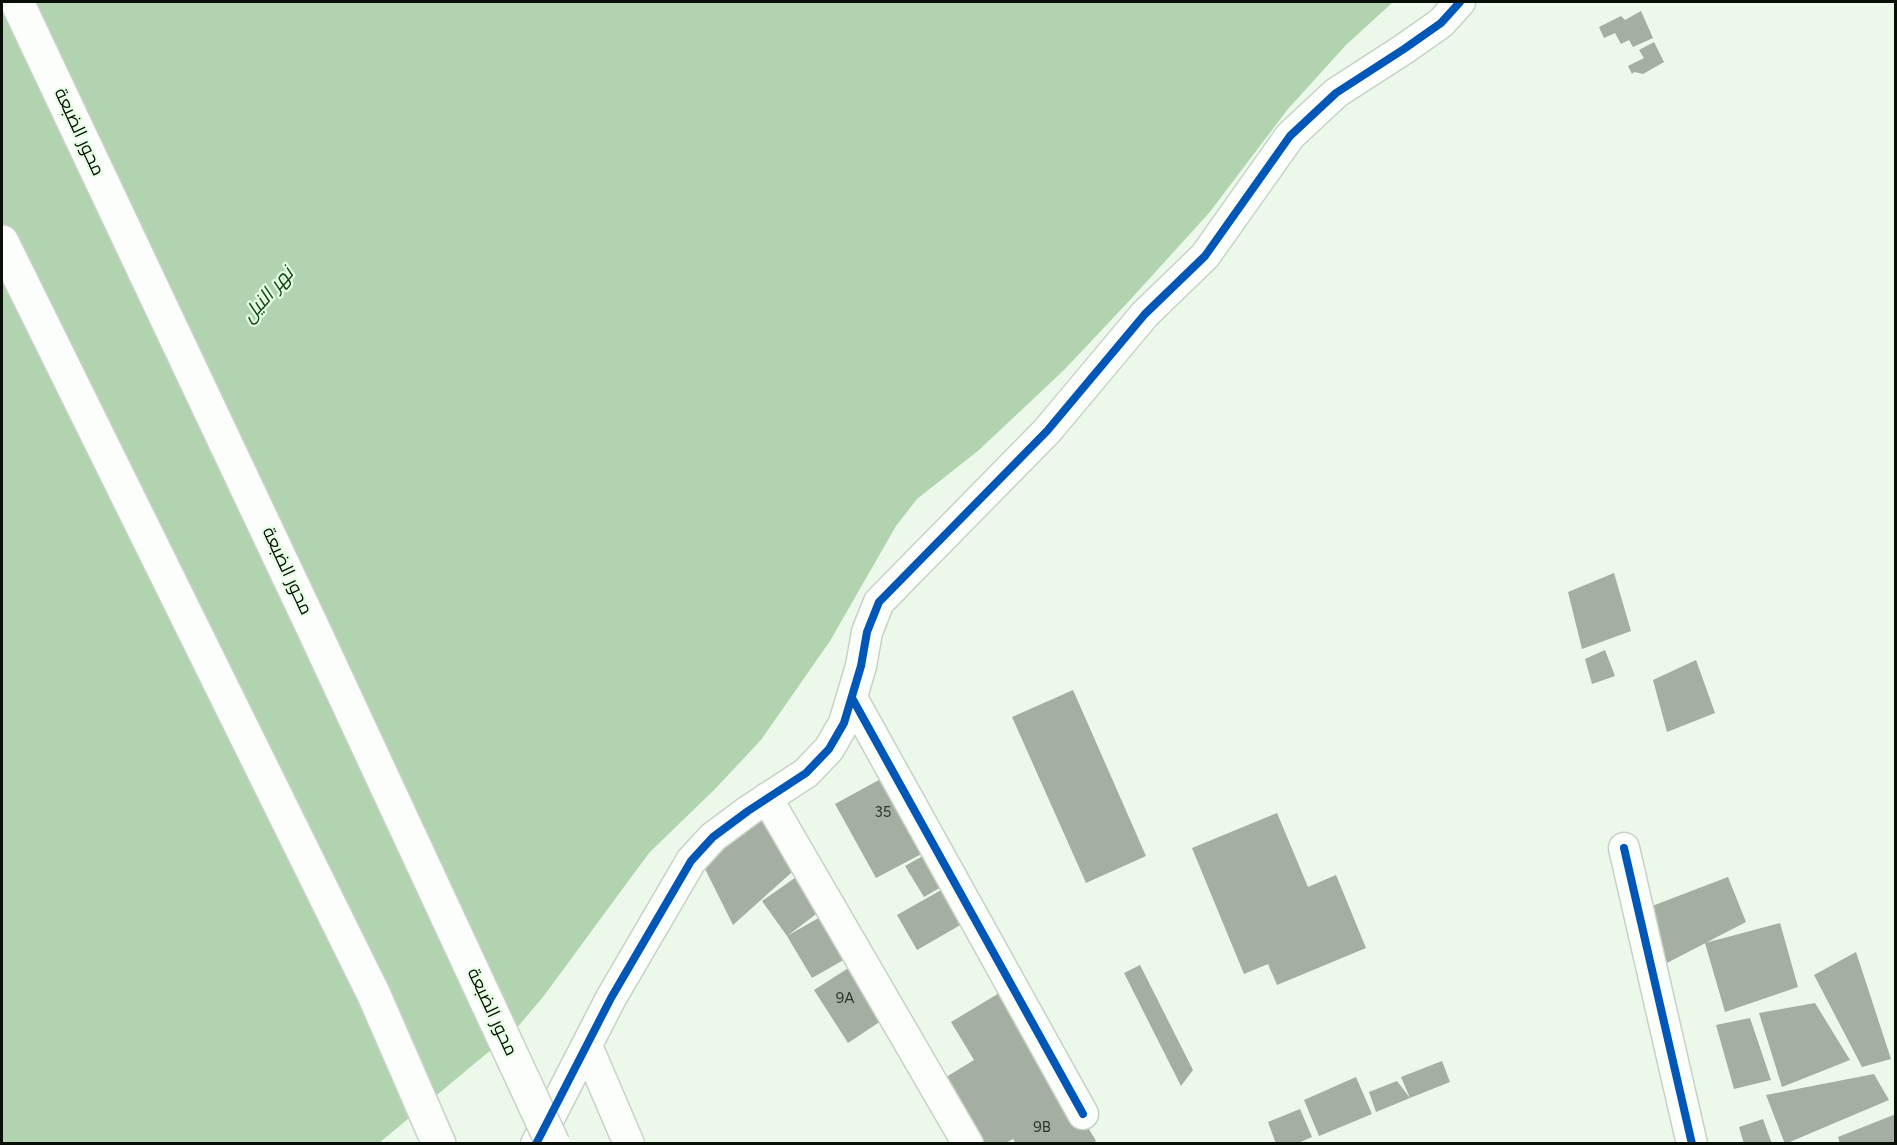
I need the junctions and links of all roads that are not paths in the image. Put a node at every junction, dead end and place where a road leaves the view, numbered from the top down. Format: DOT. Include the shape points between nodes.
graph roads {
  1 [pos="17,2"];
  2 [pos="1460,2"];
  3 [pos="2,242"];
  4 [pos="852,698"];
  5 [pos="767,798"];
  6 [pos="1624,848"];
  7 [pos="587,1046"];
  8 [pos="1083,1114"];
  9 [pos="439,1143"];
  10 [pos="537,1143"];
  11 [pos="553,1143"];
  12 [pos="629,1143"];
  13 [pos="968,1143"];
  14 [pos="1692,1143"];
  1 -- 11 [label="highway, محور الضبعة, bridge"];
  2 -- 4 [label="street" via="1441,23 1336,93 1290,136 1205,256 1145,315 1047,431 879,602 867,632"];
  3 -- 9 [label="highway" via="374,995"];
  4 -- 5 [label="street" via="829,749 806,772"];
  4 -- 8 [label="street"];
  5 -- 7 [label="street" via="713,837 691,861"];
  5 -- 13 [label="street"];
  6 -- 14 [label="street"];
  7 -- 10 [label="street"];
  7 -- 12 [label="street"];
}
